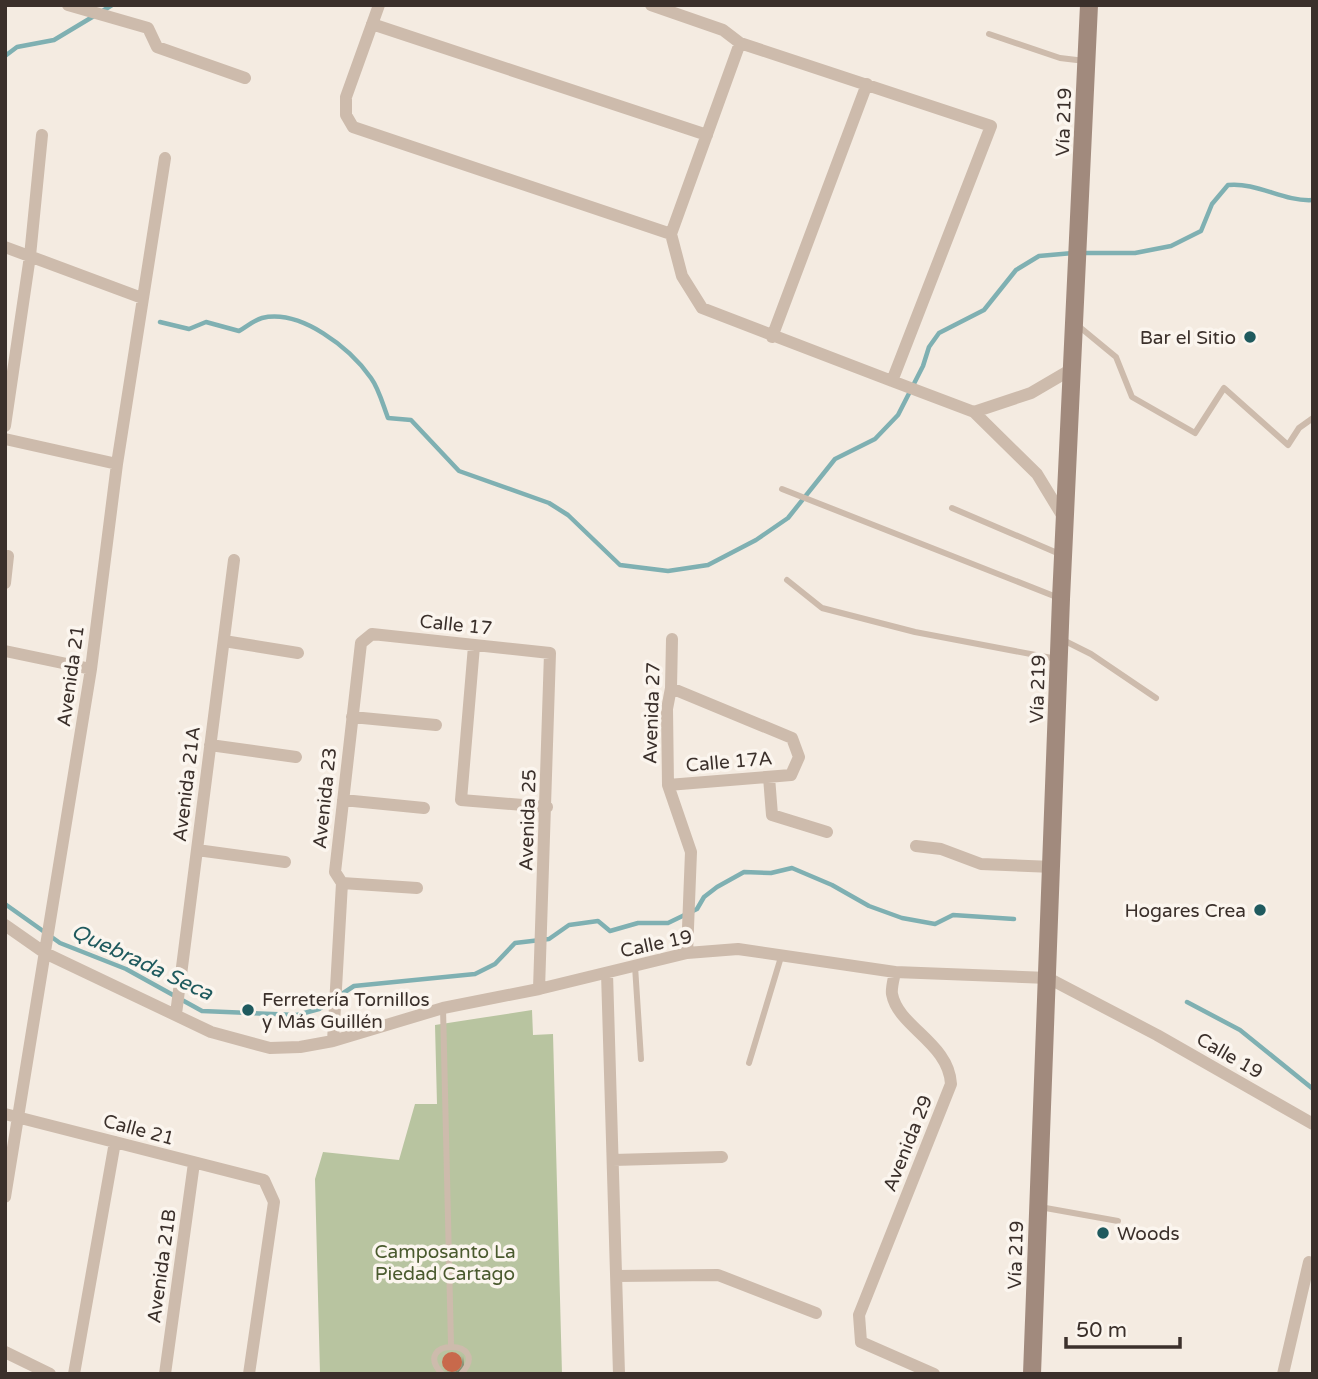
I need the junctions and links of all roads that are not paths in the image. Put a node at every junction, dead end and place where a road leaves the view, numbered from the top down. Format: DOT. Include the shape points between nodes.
graph roads {
  1 [pos="68,5"];
  2 [pos="379,5"];
  3 [pos="652,5"];
  4 [pos="1089,5"];
  5 [pos="372,24"];
  6 [pos="989,34"];
  7 [pos="740,43"];
  8 [pos="1087,62"];
  9 [pos="245,78"];
  10 [pos="867,84"];
  11 [pos="42,135"];
  12 [pos="706,135"];
  13 [pos="164,158"];
  14 [pos="671,234"];
  15 [pos="5,247"];
  16 [pos="30,256"];
  17 [pos="142,298"];
  18 [pos="1076,323"];
  19 [pos="772,337"];
  20 [pos="1072,369"];
  21 [pos="892,381"];
  22 [pos="974,412"];
  23 [pos="1313,418"];
  24 [pos="5,426"];
  25 [pos="5,439"];
  26 [pos="117,464"];
  27 [pos="782,489"];
  28 [pos="951,508"];
  29 [pos="1065,521"];
  30 [pos="1064,555"];
  31 [pos="8,556"];
  32 [pos="234,560"];
  33 [pos="787,580"];
  34 [pos="5,583"];
  35 [pos="1061,599"];
  36 [pos="1060,638"];
  37 [pos="672,639"];
  38 [pos="224,641"];
  39 [pos="361,643"];
  40 [pos="474,646"];
  41 [pos="5,651"];
  42 [pos="298,653"];
  43 [pos="550,653"];
  44 [pos="1059,659"];
  45 [pos="91,669"];
  46 [pos="671,688"];
  47 [pos="1156,698"];
  48 [pos="352,717"];
  49 [pos="436,725"];
  50 [pos="210,746"];
  51 [pos="296,757"];
  52 [pos="769,777"];
  53 [pos="668,785"];
  54 [pos="343,800"];
  55 [pos="547,807"];
  56 [pos="424,808"];
  57 [pos="827,832"];
  58 [pos="916,846"];
  59 [pos="197,850"];
  60 [pos="285,862"];
  61 [pos="1053,867"];
  62 [pos="342,883"];
  63 [pos="417,888"];
  64 [pos="5,925"];
  65 [pos="45,953"];
  66 [pos="687,953"];
  67 [pos="781,957"];
  68 [pos="635,966"];
  69 [pos="895,972"];
  70 [pos="607,973"];
  71 [pos="1048,978"];
  72 [pos="539,989"];
  73 [pos="443,1008"];
  74 [pos="176,1014"];
  75 [pos="333,1041"];
  76 [pos="641,1059"];
  77 [pos="749,1063"];
  78 [pos="12,1116"];
  79 [pos="1313,1124"];
  80 [pos="115,1142"];
  81 [pos="722,1157"];
  82 [pos="612,1160"];
  83 [pos="194,1163"];
  84 [pos="5,1197"];
  85 [pos="1038,1207"];
  86 [pos="1118,1221"];
  87 [pos="1309,1262"];
  88 [pos="616,1276"];
  89 [pos="816,1313"];
  90 [pos="451,1345"];
  91 [pos="5,1352"];
  92 [pos="50,1374"];
  93 [pos="74,1374"];
  94 [pos="165,1374"];
  95 [pos="249,1374"];
  96 [pos="442,1374"];
  97 [pos="461,1374"];
  98 [pos="619,1374"];
  99 [pos="934,1374"];
  100 [pos="1032,1374"];
  101 [pos="1283,1374"];
  1 -- 9 [label="street" via="148,28 158,47"];
  2 -- 5 [label="street"];
  3 -- 7 [label="street" via="723,30"];
  4 -- 8 [label="main road, Vía 219"];
  5 -- 12 [label="street"];
  5 -- 14 [label="street" via="346,97 346,115 353,127"];
  6 -- 8 [label="lane" via="1060,58"];
  7 -- 10 [label="street"];
  7 -- 12 [label="street"];
  8 -- 18 [label="main road, Vía 219"];
  10 -- 19 [label="street"];
  10 -- 21 [label="street" via="991,126"];
  11 -- 16 [label="street"];
  12 -- 14 [label="street"];
  13 -- 17 [label="street, Avenida 21"];
  14 -- 19 [label="street" via="682,276 702,308"];
  15 -- 16 [label="street"];
  16 -- 17 [label="street"];
  16 -- 24 [label="street"];
  17 -- 26 [label="street, Avenida 21"];
  18 -- 20 [label="main road, Vía 219"];
  18 -- 23 [label="lane" via="1116,356 1132,397 1195,433 1224,388 1288,445"];
  19 -- 21 [label="street"];
  20 -- 22 [label="street" via="1031,393"];
  20 -- 29 [label="main road, Vía 219"];
  21 -- 22 [label="street"];
  22 -- 29 [label="street" via="1037,474"];
  25 -- 26 [label="street"];
  26 -- 45 [label="street, Avenida 21"];
  27 -- 35 [label="lane"];
  28 -- 30 [label="lane"];
  29 -- 30 [label="main road, Vía 219"];
  30 -- 35 [label="main road, Vía 219"];
  31 -- 34 [label="street"];
  32 -- 38 [label="street, Avenida 21A"];
  33 -- 44 [label="lane" via="822,608 915,632"];
  35 -- 36 [label="main road, Vía 219"];
  36 -- 44 [label="main road, Vía 219"];
  36 -- 47 [label="lane"];
  37 -- 46 [label="street, Avenida 27"];
  38 -- 42 [label="street"];
  38 -- 50 [label="street, Avenida 21A"];
  39 -- 40 [label="street, Calle 17" via="372,634"];
  39 -- 48 [label="street, Avenida 23"];
  40 -- 43 [label="street, Calle 17"];
  40 -- 55 [label="street" via="461,800"];
  41 -- 45 [label="street"];
  43 -- 55 [label="street, Avenida 25"];
  44 -- 61 [label="main road, Vía 219"];
  45 -- 65 [label="street, Avenida 21"];
  46 -- 52 [label="street, Calle 17A" via="792,738 799,757 791,775"];
  46 -- 53 [label="street, Avenida 27"];
  48 -- 49 [label="street"];
  48 -- 54 [label="street, Avenida 23"];
  50 -- 51 [label="street"];
  50 -- 59 [label="street, Avenida 21A"];
  52 -- 53 [label="street, Calle 17A"];
  52 -- 57 [label="street" via="772,815"];
  53 -- 66 [label="street, Avenida 27" via="691,852"];
  54 -- 56 [label="street"];
  54 -- 62 [label="street, Avenida 23" via="335,872"];
  55 -- 72 [label="street, Avenida 25"];
  58 -- 61 [label="street" via="941,849 981,864"];
  59 -- 60 [label="street"];
  59 -- 74 [label="street, Avenida 21A"];
  61 -- 71 [label="main road, Vía 219"];
  62 -- 63 [label="street"];
  62 -- 75 [label="street, Avenida 23"];
  64 -- 65 [label="street, Calle 19"];
  65 -- 74 [label="street, Calle 19"];
  65 -- 78 [label="street, Avenida 21"];
  66 -- 67 [label="street, Calle 19" via="738,949"];
  66 -- 68 [label="street, Calle 19"];
  67 -- 69 [label="street, Calle 19"];
  67 -- 77 [label="lane"];
  68 -- 70 [label="street, Calle 19"];
  68 -- 76 [label="lane"];
  69 -- 71 [label="street, Calle 19"];
  69 -- 99 [label="street, Avenida 29" via="892,995 946,1062 951,1084 859,1315 861,1342"];
  70 -- 72 [label="street, Calle 19"];
  70 -- 82 [label="street"];
  71 -- 79 [label="street, Calle 19"];
  71 -- 85 [label="main road, Vía 219"];
  72 -- 73 [label="street, Calle 19"];
  73 -- 75 [label="street, Calle 19"];
  73 -- 90 [label="lane"];
  74 -- 75 [label="street, Calle 19" via="211,1032 270,1048"];
  78 -- 80 [label="street, Calle 21"];
  78 -- 84 [label="street, Avenida 21"];
  80 -- 83 [label="street, Calle 21"];
  80 -- 93 [label="street"];
  81 -- 82 [label="street"];
  82 -- 88 [label="street"];
  83 -- 94 [label="street, Avenida 21B"];
  83 -- 95 [label="street, Calle 21" via="264,1180 274,1202"];
  85 -- 86 [label="lane"];
  85 -- 100 [label="main road, Vía 219"];
  87 -- 101 [label="street"];
  88 -- 89 [label="street" via="718,1275"];
  88 -- 98 [label="street"];
  90 -- 96 [label="lane" via="436,1357"];
  90 -- 97 [label="lane" via="467,1358"];
  91 -- 92 [label="street"];
}
